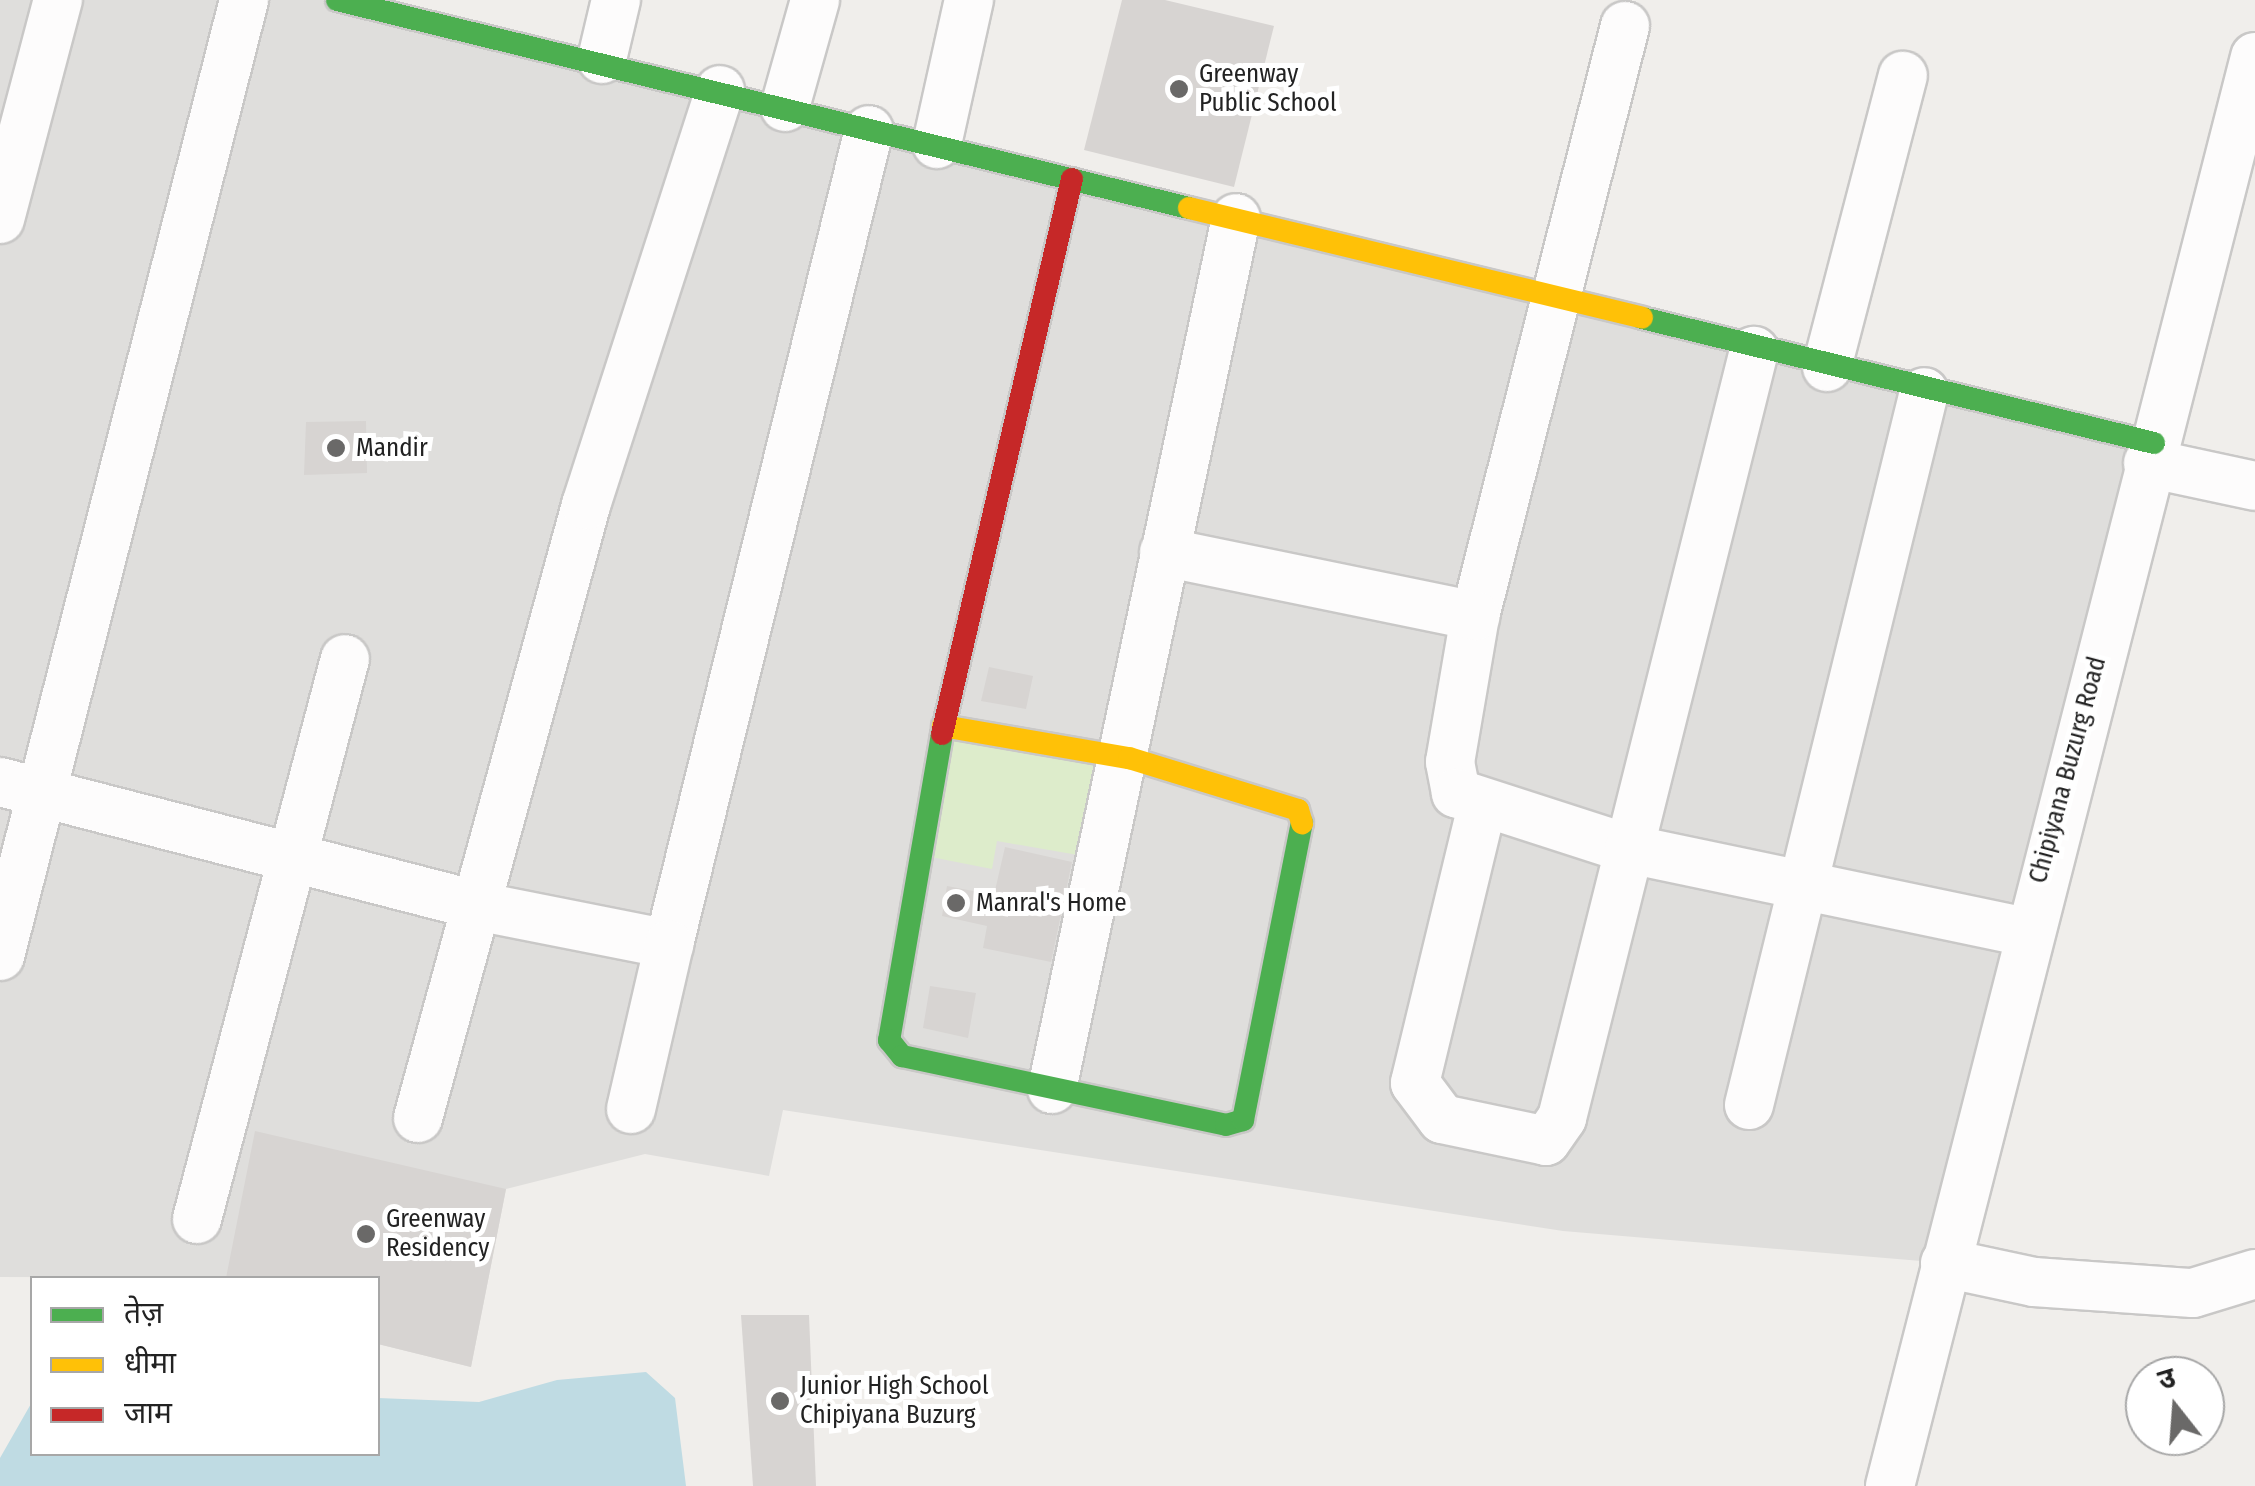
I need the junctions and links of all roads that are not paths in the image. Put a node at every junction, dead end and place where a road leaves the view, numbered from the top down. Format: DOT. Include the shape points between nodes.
graph roads {
  1 [pos="58,0"];
  2 [pos="244,0"];
  3 [pos="337,0"];
  4 [pos="616,0"];
  5 [pos="815,0"];
  6 [pos="968,0"];
  7 [pos="428,12"];
  8 [pos="1625,26"];
  9 [pos="2255,57"];
  10 [pos="602,59"];
  11 [pos="1903,76"];
  12 [pos="720,90"];
  13 [pos="785,106"];
  14 [pos="870,130"];
  15 [pos="937,144"];
  16 [pos="1072,178"];
  17 [pos="0,218"];
  18 [pos="1236,218"];
  19 [pos="1554,299"];
  20 [pos="1754,351"];
  21 [pos="1827,367"];
  22 [pos="1924,392"];
  23 [pos="2151,454"];
  24 [pos="2255,486"];
  25 [pos="1164,552"];
  26 [pos="1475,616"];
  27 [pos="345,659"];
  28 [pos="943,726"];
  29 [pos="1128,758"];
  30 [pos="18,787"];
  31 [pos="1482,806"];
  32 [pos="1629,848"];
  33 [pos="296,861"];
  34 [pos="1798,885"];
  35 [pos="482,907"];
  36 [pos="2026,932"];
  37 [pos="669,944"];
  38 [pos="0,956"];
  39 [pos="1052,1089"];
  40 [pos="1749,1105"];
  41 [pos="631,1110"];
  42 [pos="418,1118"];
  43 [pos="198,1219"];
  44 [pos="1945,1263"];
  45 [pos="2255,1274"];
  46 [pos="1890,1486"];
  1 -- 17 [label="street"];
  2 -- 30 [label="street"];
  3 -- 7 [label="street"];
  4 -- 10 [label="street"];
  5 -- 13 [label="street"];
  6 -- 15 [label="street"];
  7 -- 10 [label="street"];
  8 -- 19 [label="street"];
  9 -- 23 [label="street, Chipiyana Buzurg Road"];
  10 -- 12 [label="street"];
  11 -- 21 [label="street"];
  12 -- 13 [label="street"];
  12 -- 35 [label="street" via="586,505"];
  13 -- 14 [label="street"];
  14 -- 15 [label="street"];
  14 -- 37 [label="street"];
  15 -- 16 [label="street"];
  16 -- 18 [label="street"];
  16 -- 28 [label="street"];
  18 -- 19 [label="street"];
  18 -- 25 [label="street"];
  19 -- 20 [label="street"];
  19 -- 26 [label="street"];
  20 -- 21 [label="street"];
  20 -- 32 [label="street"];
  21 -- 22 [label="street"];
  22 -- 23 [label="street"];
  22 -- 34 [label="street"];
  23 -- 24 [label="street"];
  23 -- 36 [label="street, Chipiyana Buzurg Road"];
  25 -- 26 [label="street"];
  25 -- 29 [label="street"];
  26 -- 31 [label="street" via="1450,762 1456,793"];
  27 -- 33 [label="street"];
  28 -- 29 [label="street"];
  28 -- 39 [label="street" via="889,1040 902,1056"];
  29 -- 39 [label="street"];
  29 -- 39 [label="street" via="1286,805 1305,819 1248,1111 1226,1125"];
  30 -- 33 [label="street"];
  30 -- 38 [label="street"];
  31 -- 32 [label="street"];
  31 -- 32 [label="street" via="1418,1057 1422,1102 1442,1118 1526,1140 1556,1134"];
  32 -- 34 [label="street"];
  33 -- 35 [label="street"];
  33 -- 43 [label="street"];
  34 -- 36 [label="street"];
  34 -- 40 [label="street"];
  35 -- 37 [label="street"];
  35 -- 42 [label="street"];
  36 -- 44 [label="street, Chipiyana Buzurg Road"];
  37 -- 41 [label="street"];
  44 -- 45 [label="street" via="2034,1282 2192,1293"];
  44 -- 46 [label="street, Chipiyana Buzurg Road"];
}
